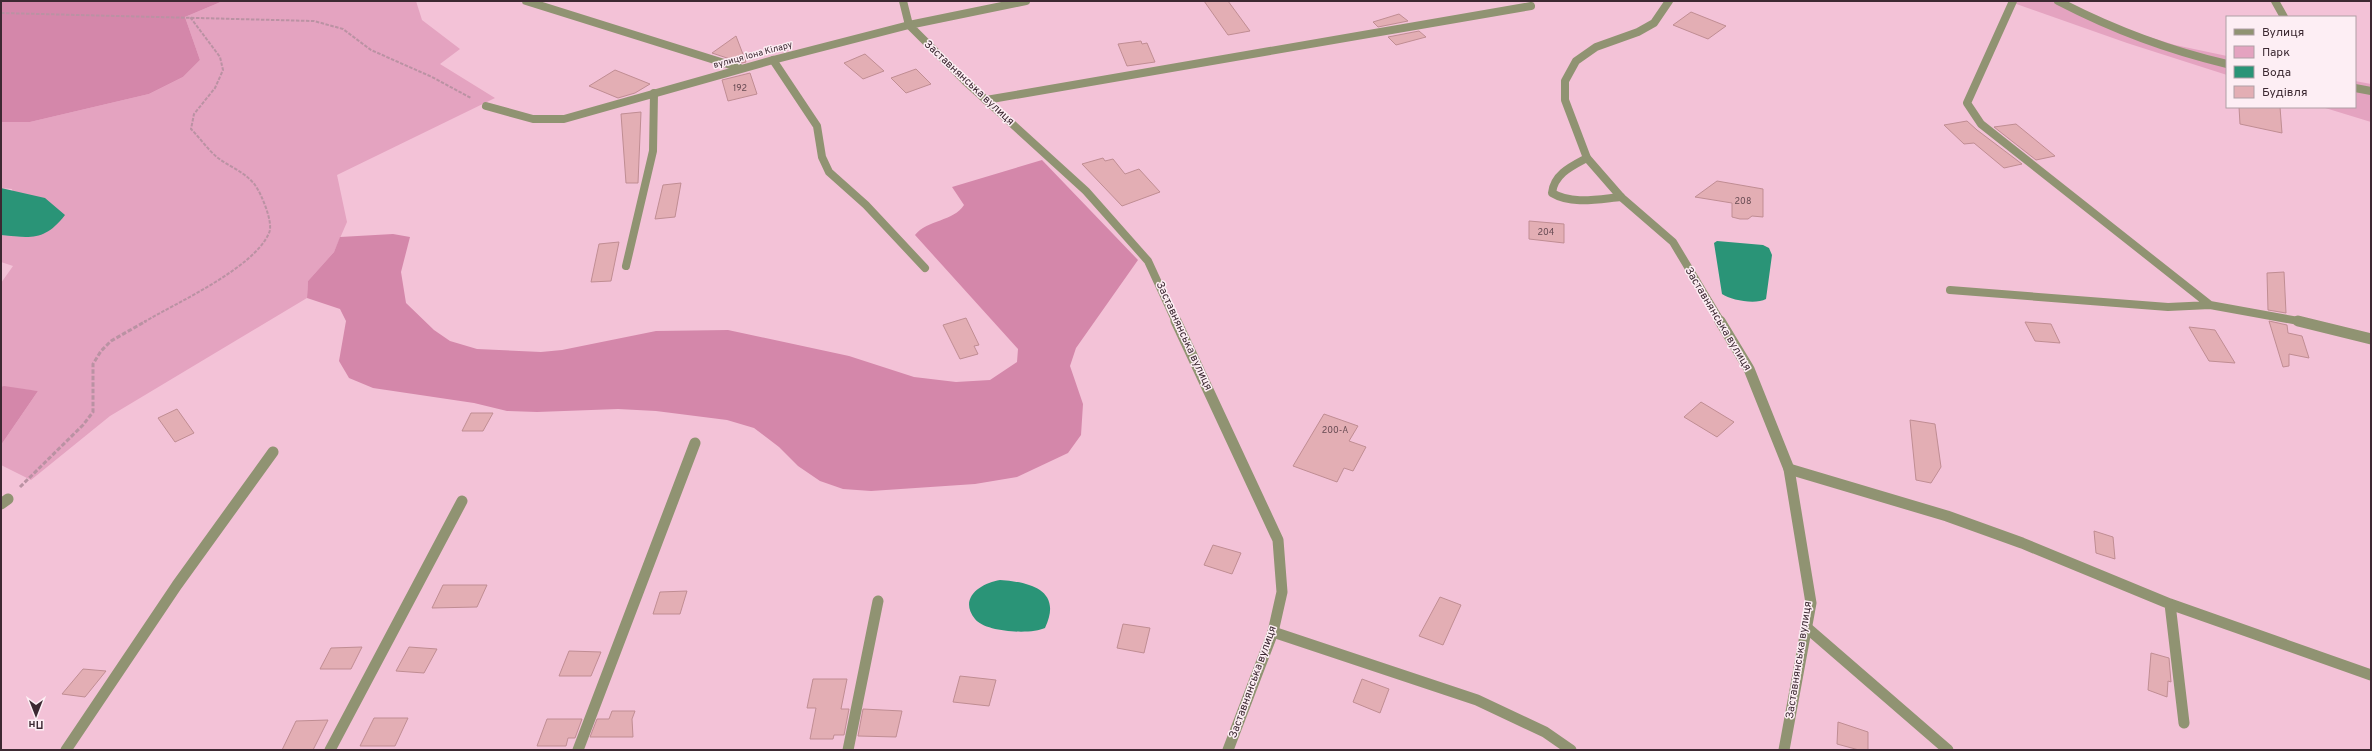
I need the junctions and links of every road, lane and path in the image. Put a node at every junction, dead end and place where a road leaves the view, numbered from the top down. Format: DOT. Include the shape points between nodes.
graph roads {
  1 [pos="526,1"];
  2 [pos="903,1"];
  3 [pos="1026,1"];
  4 [pos="1669,1"];
  5 [pos="2013,1"];
  6 [pos="2058,1"];
  7 [pos="2275,1"];
  8 [pos="1531,6"];
  9 [pos="1,13"];
  10 [pos="2283,16"];
  11 [pos="190,17"];
  12 [pos="909,25"];
  13 [pos="773,60"];
  14 [pos="2226,64"];
  15 [pos="740,68"];
  16 [pos="2356,88"];
  17 [pos="2371,91"];
  18 [pos="654,93"];
  19 [pos="986,100"];
  20 [pos="486,106"];
  21 [pos="1587,158"];
  22 [pos="1621,197"];
  23 [pos="626,266"];
  24 [pos="925,268"];
  25 [pos="1950,290"];
  26 [pos="2210,305"];
  27 [pos="2371,339"];
  28 [pos="695,443"];
  29 [pos="273,452"];
  30 [pos="1789,469"];
  31 [pos="462,501"];
  32 [pos="4,502"];
  33 [pos="878,601"];
  34 [pos="2170,604"];
  35 [pos="1806,627"];
  36 [pos="1273,632"];
  37 [pos="2371,675"];
  38 [pos="2184,723"];
  39 [pos="66,750"];
  40 [pos="330,750"];
  41 [pos="578,750"];
  42 [pos="848,750"];
  43 [pos="1228,750"];
  44 [pos="1571,750"];
  45 [pos="1784,750"];
  46 [pos="1948,750"];
  1 -- 15 [label="street"];
  2 -- 12 [label="street"];
  3 -- 12 [label="street, вулиця Іона Кілару"];
  4 -- 21 [label="street, Заставнянська вулиця" via="1654,23 1638,32 1596,47 1576,61 1565,81 1565,100"];
  5 -- 26 [label="street" via="1967,103 1981,124"];
  6 -- 14 [label="street" via="2118,32 2155,46"];
  7 -- 10 [label="street"];
  8 -- 19 [label="street"];
  9 -- 11 [label="path"];
  11 -- 20 [label="path" via="314,21 343,29 371,50 432,77"];
  11 -- 32 [label="path" via="220,57 223,70 215,88 194,114 191,128 217,157 255,185 270,219 270,232 258,250 237,268 111,341 101,351 94,364 93,412 83,425"];
  12 -- 13 [label="street, вулиця Іона Кілару"];
  12 -- 19 [label="street, Заставнянська вулиця"];
  13 -- 15 [label="street, вулиця Іона Кілару"];
  13 -- 24 [label="street" via="818,126 822,156 829,172 866,205"];
  15 -- 18 [label="street, вулиця Іона Кілару"];
  16 -- 17 [label="street"];
  18 -- 20 [label="street, вулиця Іона Кілару" via="564,119 533,119"];
  18 -- 23 [label="street" via="653,151"];
  19 -- 36 [label="street, Заставнянська вулиця" via="1086,191 1148,260 1278,540 1282,592"];
  21 -- 22 [label="street, Заставнянська вулиця"];
  21 -- 22 [label="street" via="1556,178 1552,185 1552,193 1556,197 1568,198"];
  22 -- 30 [label="street, Заставнянська вулиця" via="1673,242 1749,369"];
  25 -- 26 [label="street" via="2168,307"];
  26 -- 27 [label="street" via="2316,324"];
  28 -- 41 [label="street"];
  29 -- 39 [label="street" via="177,584"];
  30 -- 34 [label="street" via="1947,516 2022,542"];
  30 -- 35 [label="street, Заставнянська вулиця" via="1811,603"];
  31 -- 40 [label="street"];
  33 -- 42 [label="street"];
  34 -- 37 [label="street"];
  34 -- 38 [label="street"];
  35 -- 45 [label="street, Заставнянська вулиця"];
  35 -- 46 [label="street"];
  36 -- 43 [label="street, Заставнянська вулиця"];
  36 -- 44 [label="street" via="1477,700 1545,732"];
}
